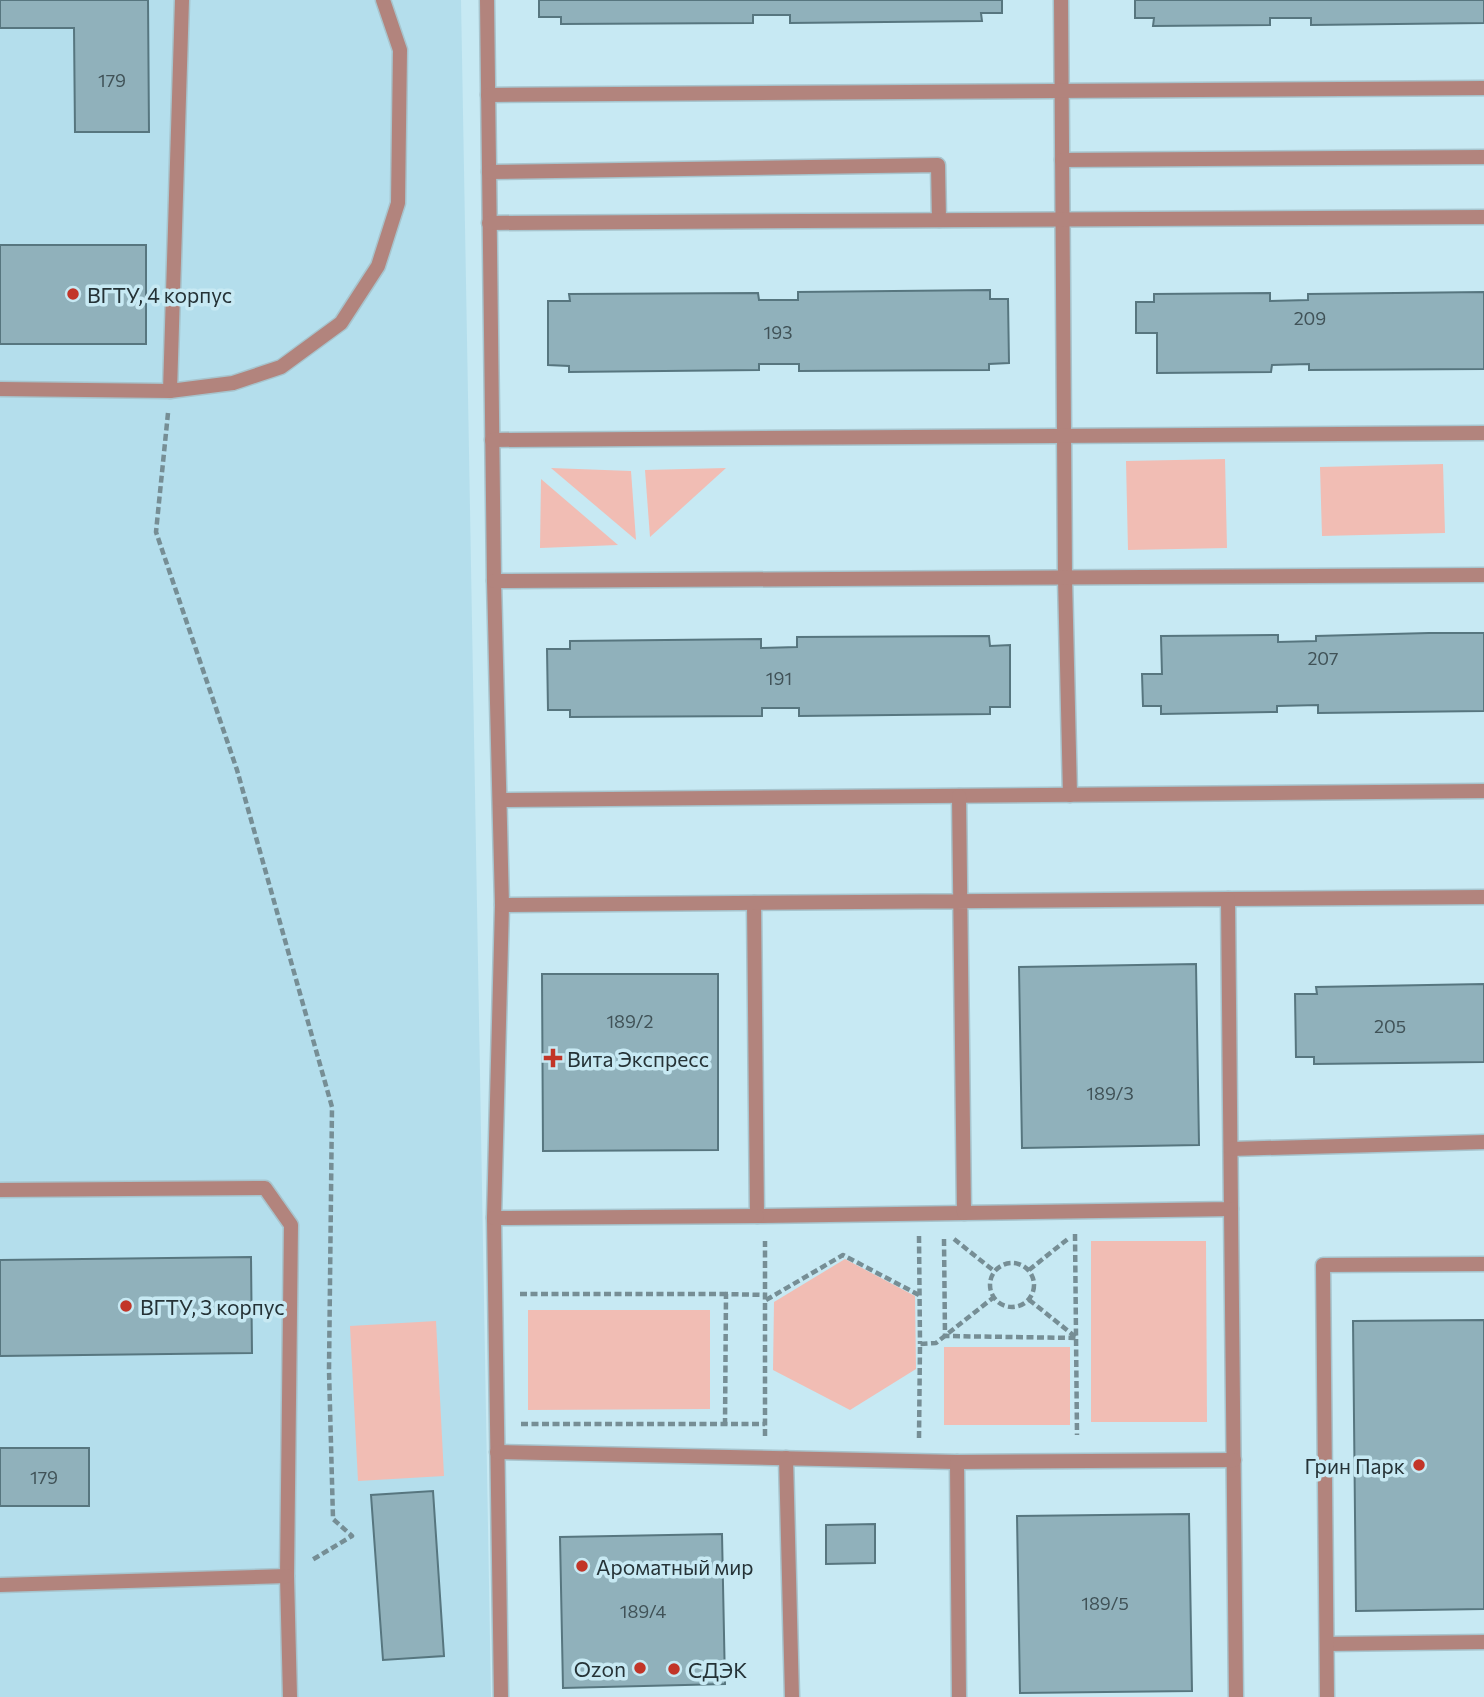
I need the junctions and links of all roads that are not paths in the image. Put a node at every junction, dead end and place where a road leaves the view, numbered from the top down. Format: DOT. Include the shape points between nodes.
graph roads {
  1 [pos="182,0"];
  2 [pos="383,0"];
  3 [pos="487,0"];
  4 [pos="1062,0"];
  5 [pos="1484,88"];
  6 [pos="1062,91"];
  7 [pos="488,94"];
  8 [pos="1484,157"];
  9 [pos="1062,160"];
  10 [pos="489,172"];
  11 [pos="1484,217"];
  12 [pos="1063,219"];
  13 [pos="939,220"];
  14 [pos="489,223"];
  15 [pos="0,389"];
  16 [pos="170,391"];
  17 [pos="1484,433"];
  18 [pos="1064,435"];
  19 [pos="492,440"];
  20 [pos="1484,575"];
  21 [pos="1066,578"];
  22 [pos="494,581"];
  23 [pos="1484,792"];
  24 [pos="1070,795"];
  25 [pos="959,796"];
  26 [pos="500,800"];
  27 [pos="1484,897"];
  28 [pos="1228,899"];
  29 [pos="960,901"];
  30 [pos="754,903"];
  31 [pos="502,905"];
  32 [pos="1484,1142"];
  33 [pos="1231,1149"];
  34 [pos="0,1190"];
  35 [pos="1231,1209"];
  36 [pos="964,1213"];
  37 [pos="761,1216"];
  38 [pos="494,1218"];
  39 [pos="1484,1264"];
  40 [pos="497,1452"];
  41 [pos="786,1458"];
  42 [pos="1234,1460"];
  43 [pos="957,1462"];
  44 [pos="288,1576"];
  45 [pos="0,1585"];
  46 [pos="1484,1642"];
  47 [pos="1327,1644"];
  48 [pos="290,1697"];
  49 [pos="501,1697"];
  50 [pos="792,1697"];
  51 [pos="959,1697"];
  52 [pos="1236,1697"];
  53 [pos="1327,1697"];
  1 -- 16 [label="lane"];
  2 -- 16 [label="lane" via="400,50 398,203 378,266 341,323 281,367 233,383"];
  3 -- 7 [label="lane"];
  4 -- 6 [label="lane"];
  5 -- 6 [label="lane"];
  6 -- 7 [label="lane"];
  6 -- 9 [label="lane"];
  7 -- 10 [label="lane"];
  8 -- 9 [label="lane"];
  9 -- 12 [label="lane"];
  10 -- 13 [label="lane" via="938,165"];
  10 -- 14 [label="lane"];
  11 -- 12 [label="lane"];
  12 -- 13 [label="lane"];
  12 -- 18 [label="lane"];
  13 -- 14 [label="lane"];
  14 -- 19 [label="lane"];
  15 -- 16 [label="lane"];
  17 -- 18 [label="lane"];
  18 -- 19 [label="lane"];
  18 -- 21 [label="lane"];
  19 -- 22 [label="lane"];
  20 -- 21 [label="lane"];
  21 -- 22 [label="lane"];
  21 -- 24 [label="lane"];
  22 -- 26 [label="lane"];
  23 -- 24 [label="lane"];
  24 -- 25 [label="lane"];
  25 -- 26 [label="lane"];
  25 -- 29 [label="lane"];
  26 -- 31 [label="lane"];
  27 -- 28 [label="lane"];
  28 -- 29 [label="lane"];
  28 -- 33 [label="lane"];
  29 -- 30 [label="lane"];
  29 -- 36 [label="lane"];
  30 -- 31 [label="lane"];
  30 -- 37 [label="lane"];
  31 -- 38 [label="lane"];
  32 -- 33 [label="lane"];
  33 -- 35 [label="lane"];
  34 -- 44 [label="lane" via="265,1188 291,1225"];
  35 -- 36 [label="lane"];
  35 -- 42 [label="lane"];
  36 -- 37 [label="lane"];
  37 -- 38 [label="lane"];
  38 -- 40 [label="lane"];
  39 -- 47 [label="lane" via="1323,1265"];
  40 -- 41 [label="lane"];
  40 -- 49 [label="lane"];
  41 -- 43 [label="lane"];
  41 -- 50 [label="lane"];
  42 -- 43 [label="lane"];
  42 -- 52 [label="lane"];
  43 -- 51 [label="lane"];
  44 -- 45 [label="lane"];
  44 -- 48 [label="lane"];
  46 -- 47 [label="lane"];
  47 -- 53 [label="lane"];
}
